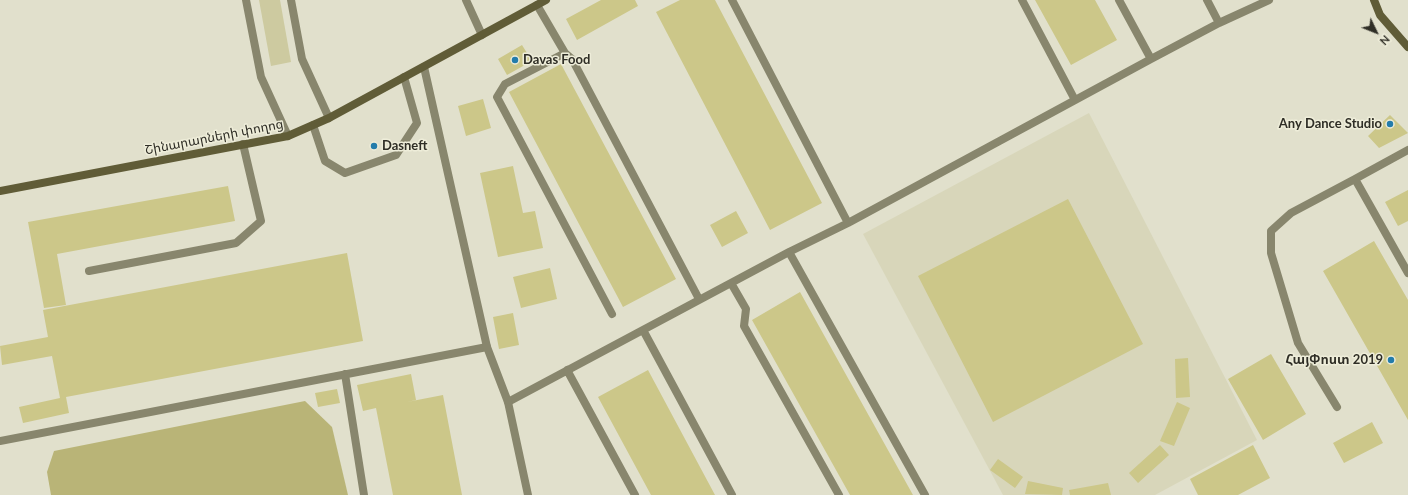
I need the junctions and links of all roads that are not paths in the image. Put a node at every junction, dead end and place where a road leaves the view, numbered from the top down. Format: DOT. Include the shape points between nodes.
graph roads {
  1 [pos="246,0"];
  2 [pos="291,0"];
  3 [pos="466,0"];
  4 [pos="546,0"];
  5 [pos="732,0"];
  6 [pos="1022,0"];
  7 [pos="1118,0"];
  8 [pos="1207,0"];
  9 [pos="1269,0"];
  10 [pos="1374,0"];
  11 [pos="537,5"];
  12 [pos="1219,23"];
  13 [pos="482,35"];
  14 [pos="1408,47"];
  15 [pos="564,53"];
  16 [pos="1151,59"];
  17 [pos="424,67"];
  18 [pos="404,77"];
  19 [pos="1075,100"];
  20 [pos="329,118"];
  21 [pos="313,125"];
  22 [pos="288,136"];
  23 [pos="243,144"];
  24 [pos="1408,150"];
  25 [pos="1355,179"];
  26 [pos="0,191"];
  27 [pos="848,222"];
  28 [pos="789,252"];
  29 [pos="89,270"];
  30 [pos="1408,273"];
  31 [pos="731,283"];
  32 [pos="700,299"];
  33 [pos="612,314"];
  34 [pos="643,330"];
  35 [pos="487,347"];
  36 [pos="568,370"];
  37 [pos="345,374"];
  38 [pos="508,402"];
  39 [pos="1337,407"];
  40 [pos="0,441"];
  41 [pos="364,495"];
  42 [pos="528,495"];
  43 [pos="635,495"];
  44 [pos="732,495"];
  45 [pos="839,495"];
  46 [pos="925,495"];
  1 -- 22 [label="street" via="261,77"];
  2 -- 20 [label="street" via="302,59"];
  3 -- 13 [label="street"];
  4 -- 11 [label="street, Շինարարների փողոց"];
  5 -- 27 [label="street"];
  6 -- 19 [label="street"];
  7 -- 16 [label="street"];
  8 -- 12 [label="street"];
  9 -- 12 [label="street"];
  10 -- 14 [label="street" via="1380,15"];
  11 -- 13 [label="street, Շինարարների փողոց"];
  11 -- 15 [label="street"];
  12 -- 16 [label="street"];
  13 -- 17 [label="street, Շինարարների փողոց"];
  15 -- 32 [label="street" via="572,59"];
  15 -- 33 [label="street" via="505,84 497,97"];
  16 -- 19 [label="street"];
  17 -- 18 [label="street, Շինարարների փողոց"];
  17 -- 35 [label="street"];
  18 -- 20 [label="street, Շինարարների փողոց"];
  18 -- 21 [label="street" via="417,123 396,155 345,173 325,161"];
  19 -- 27 [label="street"];
  20 -- 21 [label="street, Շինարարների փողոց"];
  21 -- 22 [label="street, Շինարարների փողոց"];
  22 -- 23 [label="street, Շինարարների փողոց"];
  23 -- 26 [label="street, Շինարարների փողոց"];
  23 -- 29 [label="street" via="260,221 236,243"];
  24 -- 25 [label="street"];
  25 -- 30 [label="street"];
  25 -- 39 [label="street" via="1291,213 1271,231 1271,253 1298,343"];
  27 -- 28 [label="street"];
  28 -- 31 [label="street"];
  28 -- 46 [label="street"];
  31 -- 32 [label="street"];
  31 -- 45 [label="street" via="746,309 744,326"];
  32 -- 34 [label="street"];
  34 -- 36 [label="street"];
  34 -- 44 [label="street"];
  35 -- 37 [label="street"];
  35 -- 38 [label="street"];
  36 -- 38 [label="street"];
  36 -- 43 [label="street"];
  37 -- 40 [label="street"];
  37 -- 41 [label="street"];
  38 -- 42 [label="street"];
}
